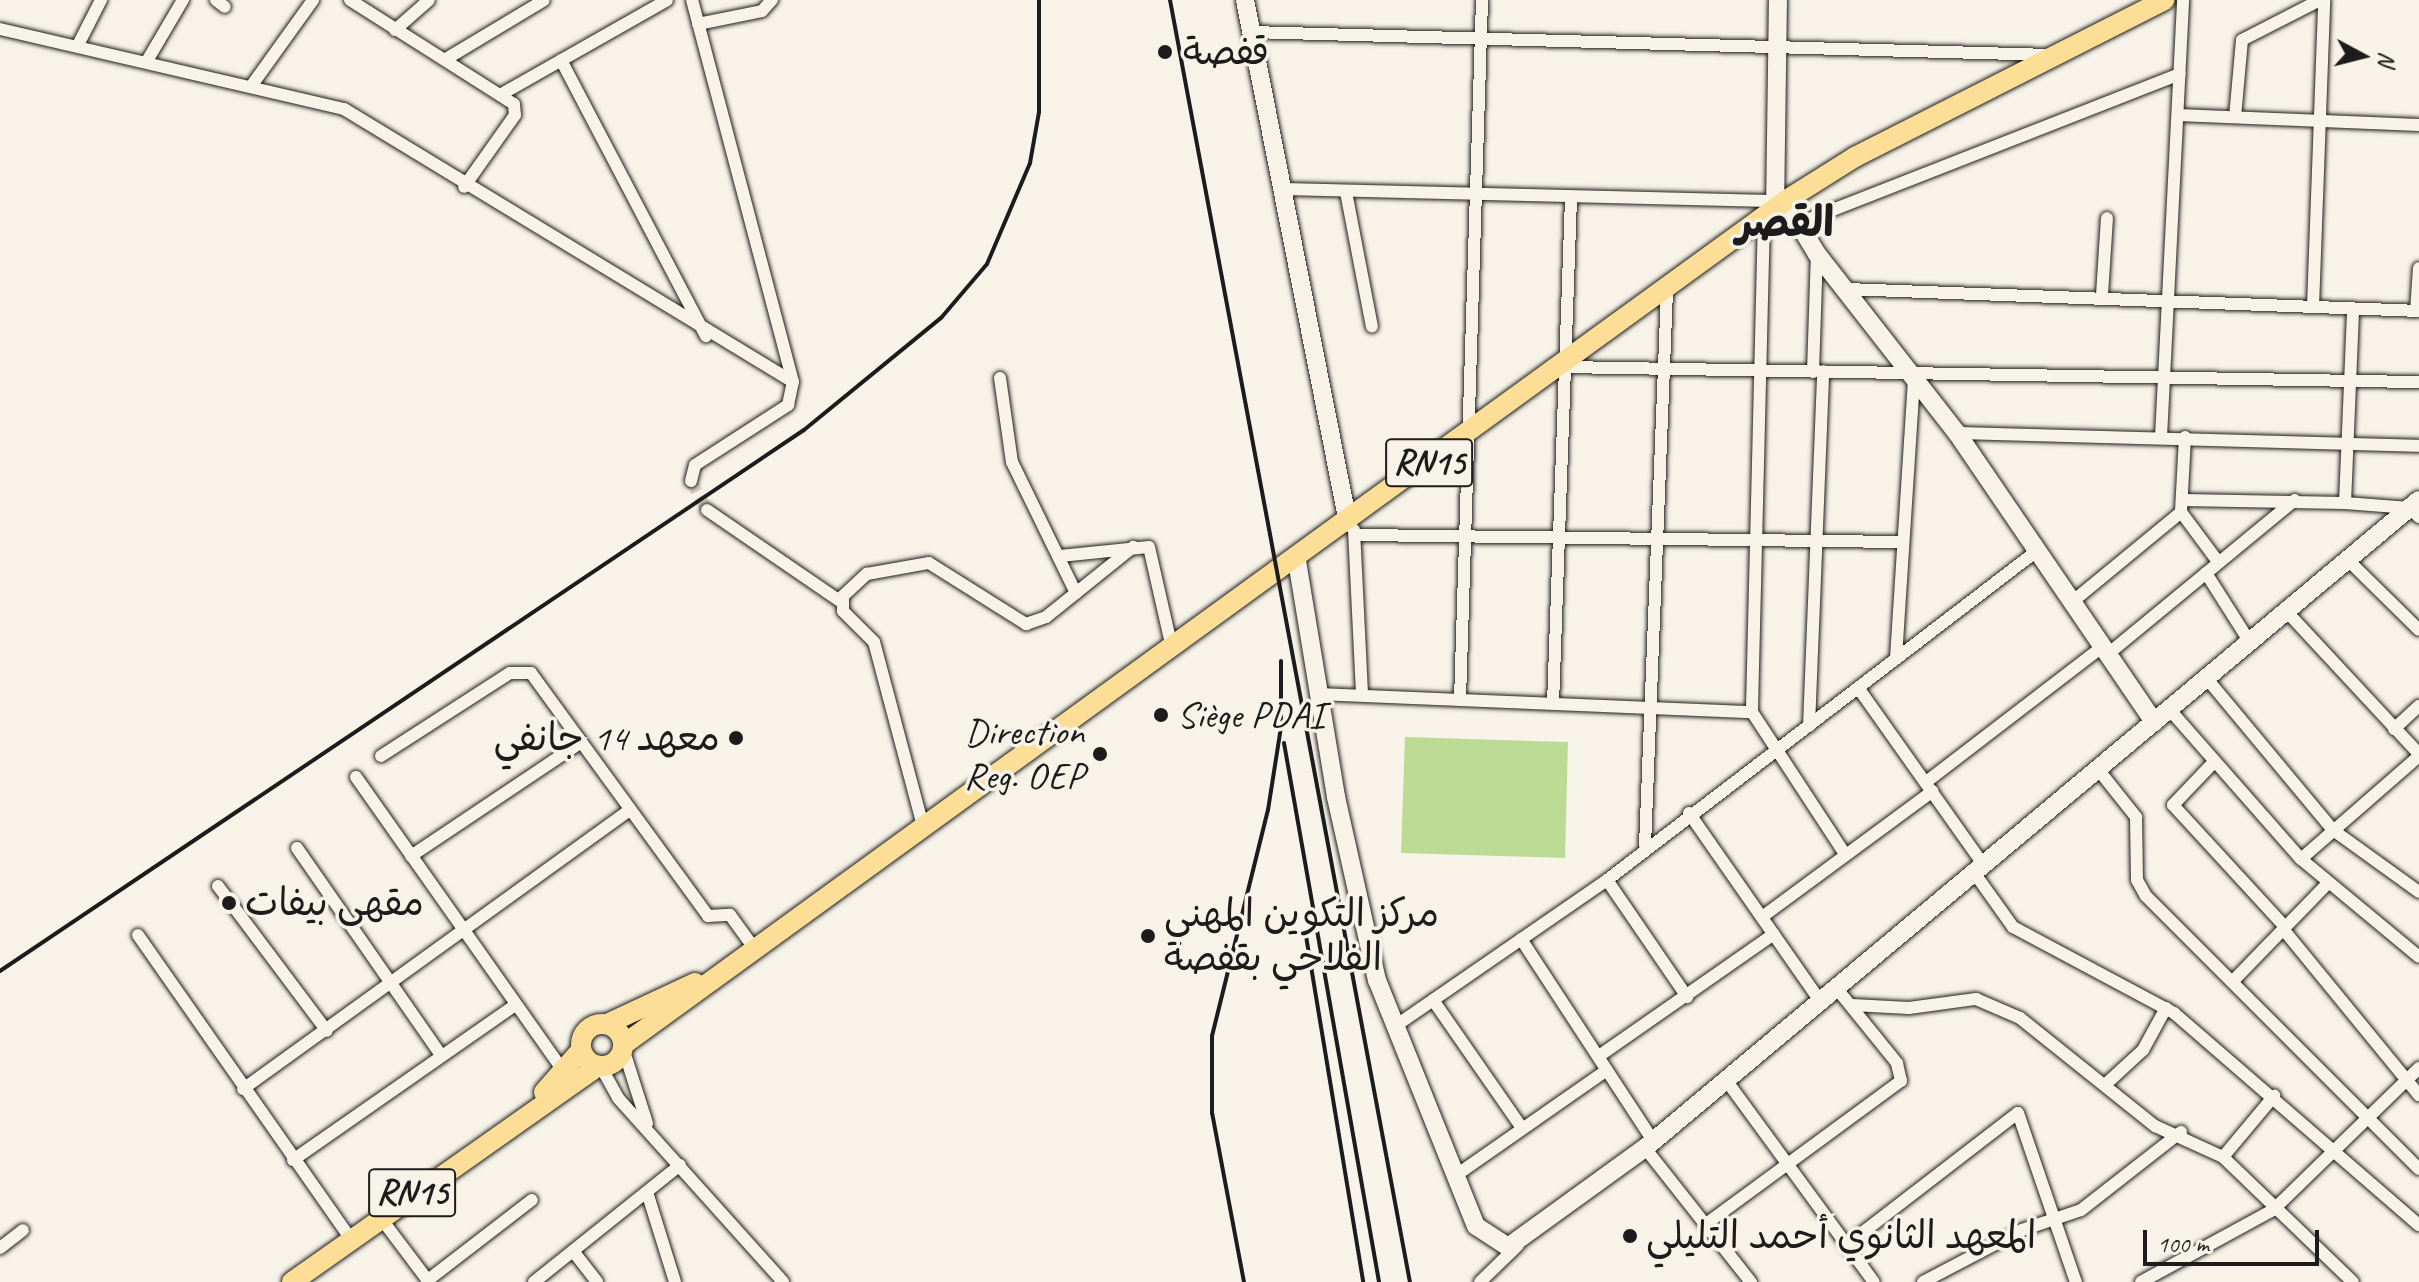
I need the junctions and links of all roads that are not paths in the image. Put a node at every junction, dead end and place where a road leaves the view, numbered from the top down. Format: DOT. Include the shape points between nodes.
graph roads {
  1 [pos="101,0"];
  2 [pos="183,0"];
  3 [pos="313,0"];
  4 [pos="429,0"];
  5 [pos="544,0"];
  6 [pos="667,0"];
  7 [pos="692,0"];
  8 [pos="772,0"];
  9 [pos="1245,0"];
  10 [pos="1482,0"];
  11 [pos="1778,0"];
  12 [pos="2165,0"];
  13 [pos="2183,0"];
  14 [pos="2322,0"];
  15 [pos="359,3"];
  16 [pos="698,24"];
  17 [pos="0,29"];
  18 [pos="395,30"];
  19 [pos="1251,32"];
  20 [pos="1481,39"];
  21 [pos="78,45"];
  22 [pos="1776,49"];
  23 [pos="2049,55"];
  24 [pos="446,59"];
  25 [pos="561,60"];
  26 [pos="147,61"];
  27 [pos="2180,74"];
  28 [pos="252,85"];
  29 [pos="500,95"];
  30 [pos="2178,115"];
  31 [pos="2235,117"];
  32 [pos="2319,119"];
  33 [pos="2419,125"];
  34 [pos="464,187"];
  35 [pos="1280,189"];
  36 [pos="1346,192"];
  37 [pos="1476,196"];
  38 [pos="1571,199"];
  39 [pos="1774,208"];
  40 [pos="2107,218"];
  41 [pos="1797,224"];
  42 [pos="1817,254"];
  43 [pos="2419,268"];
  44 [pos="1847,289"];
  45 [pos="1667,290"];
  46 [pos="2102,295"];
  47 [pos="2168,297"];
  48 [pos="2313,307"];
  49 [pos="2353,309"];
  50 [pos="2418,311"];
  51 [pos="1372,327"];
  52 [pos="706,336"];
  53 [pos="1564,364"];
  54 [pos="1664,368"];
  55 [pos="1762,371"];
  56 [pos="1818,372"];
  57 [pos="1911,372"];
  58 [pos="2164,373"];
  59 [pos="1000,378"];
  60 [pos="2348,379"];
  61 [pos="793,382"];
  62 [pos="2419,382"];
  63 [pos="1957,433"];
  64 [pos="1466,436"];
  65 [pos="2161,437"];
  66 [pos="2185,437"];
  67 [pos="2347,442"];
  68 [pos="2419,446"];
  69 [pos="691,481"];
  70 [pos="2295,500"];
  71 [pos="2345,503"];
  72 [pos="2182,506"];
  73 [pos="2416,508"];
  74 [pos="707,510"];
  75 [pos="1354,529"];
  76 [pos="1462,537"];
  77 [pos="1558,538"];
  78 [pos="1817,539"];
  79 [pos="1756,540"];
  80 [pos="1656,541"];
  81 [pos="1901,542"];
  82 [pos="1133,547"];
  83 [pos="2038,550"];
  84 [pos="1060,556"];
  85 [pos="2216,559"];
  86 [pos="1297,561"];
  87 [pos="2349,561"];
  88 [pos="2206,573"];
  89 [pos="1076,593"];
  90 [pos="840,601"];
  91 [pos="2072,602"];
  92 [pos="2288,613"];
  93 [pos="2419,630"];
  94 [pos="2251,644"];
  95 [pos="1172,648"];
  96 [pos="2105,650"];
  97 [pos="1896,658"];
  98 [pos="2208,680"];
  99 [pos="1859,689"];
  100 [pos="1362,693"];
  101 [pos="1318,694"];
  102 [pos="1460,700"];
  103 [pos="1553,704"];
  104 [pos="2419,706"];
  105 [pos="1649,710"];
  106 [pos="2170,710"];
  107 [pos="1752,712"];
  108 [pos="2154,722"];
  109 [pos="1809,726"];
  110 [pos="2394,729"];
  111 [pos="581,742"];
  112 [pos="1773,754"];
  113 [pos="2419,755"];
  114 [pos="381,756"];
  115 [pos="2213,763"];
  116 [pos="2097,768"];
  117 [pos="356,777"];
  118 [pos="1929,786"];
  119 [pos="630,810"];
  120 [pos="1689,813"];
  121 [pos="923,826"];
  122 [pos="2333,830"];
  123 [pos="1645,846"];
  124 [pos="297,848"];
  125 [pos="1845,854"];
  126 [pos="411,856"];
  127 [pos="2301,859"];
  128 [pos="1978,868"];
  129 [pos="1607,880"];
  130 [pos="2328,883"];
  131 [pos="218,886"];
  132 [pos="2419,892"];
  133 [pos="1762,917"];
  134 [pos="2284,928"];
  135 [pos="464,932"];
  136 [pos="1774,934"];
  137 [pos="138,935"];
  138 [pos="1521,939"];
  139 [pos="754,948"];
  140 [pos="2419,957"];
  141 [pos="720,972"];
  142 [pos="2234,980"];
  143 [pos="394,983"];
  144 [pos="1837,989"];
  145 [pos="1687,997"];
  146 [pos="1433,1000"];
  147 [pos="1821,1002"];
  148 [pos="1852,1005"];
  149 [pos="514,1006"];
  150 [pos="2166,1008"];
  151 [pos="607,1024"];
  152 [pos="1394,1027"];
  153 [pos="327,1031"];
  154 [pos="623,1046"];
  155 [pos="581,1050"];
  156 [pos="441,1055"];
  157 [pos="1599,1056"];
  158 [pos="600,1067"];
  159 [pos="2419,1068"];
  160 [pos="563,1070"];
  161 [pos="1607,1070"];
  162 [pos="1726,1080"];
  163 [pos="2406,1080"];
  164 [pos="2106,1084"];
  165 [pos="243,1089"];
  166 [pos="2419,1095"];
  167 [pos="2274,1096"];
  168 [pos="534,1105"];
  169 [pos="2369,1116"];
  170 [pos="1522,1128"];
  171 [pos="2181,1132"];
  172 [pos="652,1133"];
  173 [pos="1649,1144"];
  174 [pos="2335,1151"];
  175 [pos="2223,1157"];
  176 [pos="293,1160"];
  177 [pos="1791,1163"];
  178 [pos="680,1165"];
  179 [pos="2419,1169"];
  180 [pos="1455,1176"];
  181 [pos="647,1192"];
  182 [pos="532,1200"];
  183 [pos="2273,1210"];
  184 [pos="380,1217"];
  185 [pos="2053,1221"];
  186 [pos="1706,1224"];
  187 [pos="2419,1225"];
  188 [pos="23,1230"];
  189 [pos="351,1239"];
  190 [pos="1849,1243"];
  191 [pos="1518,1244"];
  192 [pos="0,1248"];
  193 [pos="573,1251"];
  194 [pos="677,1280"];
  195 [pos="426,1281"];
  196 [pos="2349,1281"];
  197 [pos="292,1282"];
  198 [pos="534,1282"];
  199 [pos="597,1282"];
  200 [pos="783,1282"];
  201 [pos="1480,1282"];
  202 [pos="1751,1282"];
  203 [pos="1874,1282"];
  204 [pos="1923,1282"];
  205 [pos="2076,1282"];
  206 [pos="2141,1282"];
  1 -- 21 [label="street"];
  2 -- 26 [label="street"];
  3 -- 28 [label="street"];
  4 -- 18 [label="street"];
  5 -- 24 [label="street"];
  6 -- 25 [label="street"];
  7 -- 16 [label="street"];
  8 -- 16 [label="street" via="762,11"];
  9 -- 19 [label="street"];
  10 -- 20 [label="street"];
  11 -- 22 [label="street"];
  12 -- 23 [label="main road, RN15"];
  13 -- 27 [label="street"];
  14 -- 31 [label="street" via="2242,40"];
  14 -- 32 [label="street"];
  15 -- 18 [label="street"];
  16 -- 61 [label="street"];
  17 -- 21 [label="street"];
  18 -- 24 [label="street"];
  19 -- 20 [label="street"];
  19 -- 35 [label="street"];
  20 -- 22 [label="street"];
  20 -- 37 [label="street"];
  21 -- 26 [label="street"];
  22 -- 23 [label="street"];
  22 -- 39 [label="street"];
  23 -- 39 [label="main road, RN15"];
  24 -- 29 [label="street"];
  25 -- 29 [label="street"];
  25 -- 52 [label="street"];
  26 -- 28 [label="street"];
  27 -- 30 [label="street"];
  27 -- 41 [label="street"];
  28 -- 34 [label="street" via="344,109"];
  29 -- 34 [label="street" via="515,115"];
  30 -- 31 [label="street"];
  30 -- 47 [label="street"];
  31 -- 32 [label="street"];
  32 -- 33 [label="street"];
  32 -- 48 [label="street"];
  34 -- 52 [label="street"];
  35 -- 36 [label="street"];
  35 -- 75 [label="street"];
  36 -- 37 [label="street"];
  36 -- 51 [label="street"];
  37 -- 38 [label="street"];
  37 -- 64 [label="street"];
  38 -- 39 [label="street"];
  38 -- 53 [label="street"];
  39 -- 41 [label="street"];
  39 -- 45 [label="main road, RN15"];
  39 -- 55 [label="street"];
  40 -- 46 [label="street"];
  41 -- 42 [label="street"];
  42 -- 44 [label="street"];
  42 -- 56 [label="street"];
  43 -- 50 [label="street"];
  44 -- 46 [label="street"];
  44 -- 57 [label="street"];
  45 -- 53 [label="main road, RN15"];
  45 -- 54 [label="street"];
  46 -- 47 [label="street"];
  47 -- 48 [label="street"];
  47 -- 58 [label="street"];
  48 -- 49 [label="street"];
  49 -- 50 [label="street"];
  49 -- 60 [label="street"];
  52 -- 61 [label="street"];
  53 -- 54 [label="street"];
  53 -- 64 [label="main road, RN15"];
  53 -- 77 [label="street"];
  54 -- 55 [label="street"];
  54 -- 80 [label="street"];
  55 -- 56 [label="street"];
  55 -- 79 [label="street"];
  56 -- 57 [label="street"];
  56 -- 78 [label="street"];
  57 -- 58 [label="street"];
  57 -- 63 [label="street"];
  57 -- 81 [label="street"];
  58 -- 60 [label="street"];
  58 -- 65 [label="street"];
  59 -- 84 [label="street" via="1012,462"];
  60 -- 62 [label="street"];
  60 -- 67 [label="street"];
  61 -- 69 [label="street" via="788,405 695,465"];
  63 -- 65 [label="street"];
  63 -- 83 [label="street"];
  64 -- 75 [label="main road, RN15"];
  64 -- 76 [label="street"];
  65 -- 66 [label="street"];
  66 -- 67 [label="street"];
  66 -- 72 [label="street"];
  67 -- 68 [label="street"];
  67 -- 71 [label="street"];
  70 -- 71 [label="street"];
  70 -- 72 [label="street"];
  70 -- 85 [label="street"];
  71 -- 73 [label="street"];
  72 -- 85 [label="street"];
  72 -- 91 [label="street"];
  73 -- 87 [label="street"];
  74 -- 90 [label="street"];
  75 -- 76 [label="street"];
  75 -- 86 [label="main road, RN15"];
  75 -- 100 [label="street"];
  76 -- 77 [label="street"];
  76 -- 102 [label="street"];
  77 -- 80 [label="street"];
  77 -- 103 [label="street"];
  78 -- 79 [label="street"];
  78 -- 81 [label="street"];
  78 -- 109 [label="street"];
  79 -- 80 [label="street"];
  79 -- 107 [label="street"];
  80 -- 105 [label="street"];
  81 -- 97 [label="street"];
  82 -- 84 [label="street"];
  82 -- 89 [label="street"];
  82 -- 95 [label="street" via="1154,553"];
  83 -- 91 [label="street"];
  83 -- 97 [label="street"];
  84 -- 89 [label="street"];
  85 -- 88 [label="street"];
  86 -- 95 [label="main road, RN15"];
  86 -- 101 [label="street"];
  87 -- 92 [label="street"];
  87 -- 93 [label="street"];
  88 -- 94 [label="street"];
  88 -- 96 [label="street"];
  89 -- 90 [label="street" via="1026,624 949,572 910,562 867,574"];
  90 -- 121 [label="street" via="874,642"];
  91 -- 96 [label="street"];
  92 -- 94 [label="street"];
  92 -- 110 [label="street"];
  94 -- 98 [label="street"];
  95 -- 121 [label="main road, RN15"];
  96 -- 108 [label="street"];
  96 -- 118 [label="street"];
  97 -- 99 [label="street"];
  98 -- 106 [label="street"];
  98 -- 122 [label="street"];
  99 -- 109 [label="street"];
  99 -- 118 [label="street"];
  100 -- 101 [label="street"];
  100 -- 102 [label="street"];
  101 -- 152 [label="street" via="1360,921"];
  102 -- 103 [label="street"];
  103 -- 105 [label="street"];
  104 -- 110 [label="street"];
  105 -- 107 [label="street"];
  105 -- 123 [label="street"];
  106 -- 108 [label="street"];
  106 -- 115 [label="street"];
  107 -- 112 [label="street"];
  108 -- 116 [label="street"];
  109 -- 112 [label="street"];
  110 -- 113 [label="street"];
  111 -- 114 [label="street" via="531,673 510,673"];
  111 -- 119 [label="street"];
  111 -- 126 [label="street"];
  112 -- 120 [label="street"];
  112 -- 125 [label="street"];
  113 -- 122 [label="street"];
  115 -- 127 [label="street"];
  115 -- 134 [label="street" via="2173,805"];
  116 -- 128 [label="street"];
  116 -- 142 [label="street" via="2136,817 2140,889"];
  117 -- 126 [label="street"];
  118 -- 125 [label="street"];
  118 -- 128 [label="street"];
  119 -- 135 [label="street"];
  119 -- 139 [label="street" via="708,916 730,915"];
  120 -- 123 [label="street"];
  120 -- 133 [label="street"];
  121 -- 139 [label="main road, RN15"];
  122 -- 127 [label="street"];
  122 -- 132 [label="street"];
  123 -- 129 [label="street"];
  124 -- 143 [label="street"];
  125 -- 133 [label="street"];
  126 -- 135 [label="street"];
  127 -- 130 [label="street"];
  128 -- 144 [label="street"];
  128 -- 150 [label="street" via="2013,927"];
  129 -- 138 [label="street"];
  129 -- 145 [label="street"];
  130 -- 134 [label="street"];
  130 -- 140 [label="street"];
  131 -- 153 [label="street"];
  133 -- 136 [label="street"];
  134 -- 142 [label="street"];
  134 -- 163 [label="street"];
  135 -- 143 [label="street"];
  135 -- 149 [label="street"];
  136 -- 145 [label="street"];
  136 -- 147 [label="street"];
  137 -- 165 [label="street"];
  138 -- 146 [label="street"];
  138 -- 157 [label="street"];
  139 -- 141 [label="main road, RN15"];
  141 -- 151 [label="main road, RN15"];
  141 -- 154 [label="main road, RN15"];
  142 -- 169 [label="street"];
  143 -- 153 [label="street"];
  143 -- 156 [label="street"];
  144 -- 147 [label="street"];
  144 -- 148 [label="street"];
  145 -- 157 [label="street"];
  146 -- 152 [label="street"];
  146 -- 170 [label="street"];
  147 -- 162 [label="street"];
  148 -- 164 [label="street" via="1909,1008 1976,999 2020,1018"];
  148 -- 177 [label="street" via="1897,1063 1901,1081"];
  149 -- 156 [label="street"];
  149 -- 160 [label="street"];
  150 -- 164 [label="street" via="2143,1050"];
  150 -- 167 [label="street"];
  151 -- 154 [label="main road"];
  151 -- 155 [label="main road, RN15" via="589,1028"];
  152 -- 180 [label="street"];
  153 -- 165 [label="street"];
  154 -- 158 [label="main road, RN15" via="616,1062"];
  154 -- 172 [label="street"];
  155 -- 158 [label="main road"];
  155 -- 160 [label="main road, RN15"];
  156 -- 176 [label="street"];
  157 -- 161 [label="street"];
  158 -- 168 [label="main road, RN15"];
  158 -- 172 [label="street"];
  159 -- 163 [label="street"];
  160 -- 168 [label="main road, RN15"];
  161 -- 170 [label="street"];
  161 -- 173 [label="street"];
  162 -- 173 [label="street"];
  162 -- 177 [label="street"];
  163 -- 166 [label="street"];
  163 -- 169 [label="street"];
  164 -- 171 [label="street" via="2155,1126"];
  165 -- 176 [label="street"];
  167 -- 174 [label="street"];
  167 -- 175 [label="street"];
  168 -- 184 [label="main road, RN15"];
  169 -- 174 [label="street"];
  169 -- 179 [label="street"];
  170 -- 180 [label="street"];
  171 -- 175 [label="street"];
  171 -- 185 [label="street" via="2114,1189"];
  172 -- 178 [label="street"];
  173 -- 186 [label="street"];
  173 -- 191 [label="street"];
  174 -- 183 [label="street"];
  174 -- 187 [label="street"];
  175 -- 183 [label="street"];
  176 -- 189 [label="street"];
  177 -- 186 [label="street"];
  177 -- 190 [label="street"];
  178 -- 181 [label="street"];
  178 -- 200 [label="street"];
  180 -- 191 [label="street" via="1484,1238"];
  181 -- 193 [label="street"];
  181 -- 194 [label="street"];
  182 -- 195 [label="street"];
  183 -- 196 [label="street"];
  183 -- 206 [label="street"];
  184 -- 189 [label="main road, RN15"];
  184 -- 195 [label="street"];
  185 -- 190 [label="street" via="2036,1154 2013,1112 1978,1150"];
  185 -- 204 [label="street"];
  185 -- 205 [label="street"];
  186 -- 202 [label="street"];
  188 -- 192 [label="street"];
  189 -- 197 [label="main road, RN15"];
  190 -- 203 [label="street"];
  191 -- 201 [label="street"];
  193 -- 198 [label="street"];
  193 -- 199 [label="street"];
}
